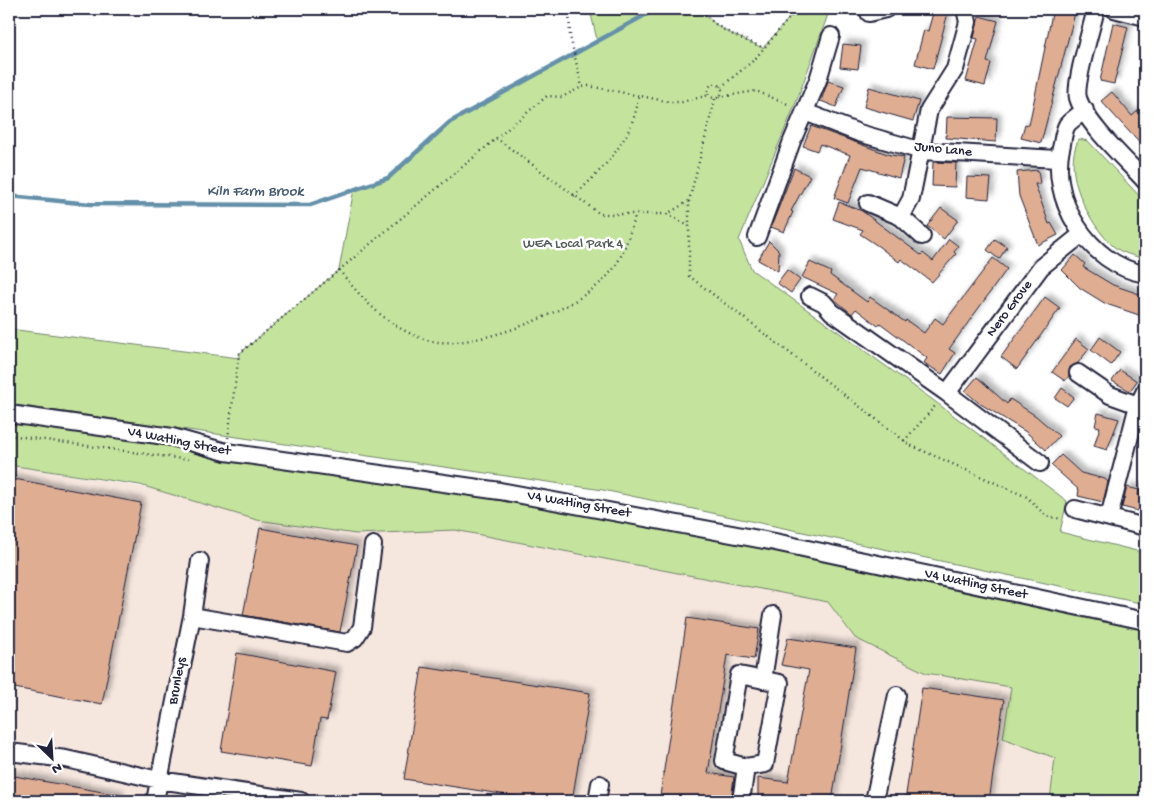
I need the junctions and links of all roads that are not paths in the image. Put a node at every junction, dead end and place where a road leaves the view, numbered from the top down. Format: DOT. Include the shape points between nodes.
graph roads {
  1 [pos="886,9"];
  2 [pos="965,9"];
  3 [pos="1096,9"];
  4 [pos="1114,9"];
  5 [pos="868,13"];
  6 [pos="1143,14"];
  7 [pos="831,36"];
  8 [pos="1085,110"];
  9 [pos="805,112"];
  10 [pos="922,150"];
  11 [pos="1057,160"];
  12 [pos="1145,181"];
  13 [pos="868,203"];
  14 [pos="901,217"];
  15 [pos="1082,234"];
  16 [pos="922,236"];
  17 [pos="757,237"];
  18 [pos="1145,274"];
  19 [pos="810,296"];
  20 [pos="1078,373"];
  21 [pos="947,393"];
  22 [pos="1141,398"];
  23 [pos="9,414"];
  24 [pos="1040,463"];
  25 [pos="1073,515"];
  26 [pos="1109,517"];
  27 [pos="1145,527"];
  28 [pos="373,545"];
  29 [pos="200,561"];
  30 [pos="773,615"];
  31 [pos="192,616"];
  32 [pos="1145,621"];
  33 [pos="763,680"];
  34 [pos="897,695"];
  35 [pos="9,752"];
  36 [pos="746,767"];
  37 [pos="159,780"];
  38 [pos="600,784"];
  39 [pos="155,801"];
  40 [pos="301,801"];
  41 [pos="597,801"];
  42 [pos="741,801"];
  43 [pos="874,801"];
  1 -- 5 [label="street"];
  2 -- 10 [label="street" via="968,22 955,69 929,110"];
  3 -- 8 [label="street" via="1079,79 1078,97"];
  4 -- 6 [label="street"];
  7 -- 9 [label="street"];
  8 -- 11 [label="street" via="1067,126"];
  8 -- 12 [label="street" via="1098,130"];
  9 -- 10 [label="street, Juno Lane" via="860,133"];
  9 -- 17 [label="street"];
  10 -- 11 [label="street, Juno Lane"];
  10 -- 14 [label="street" via="911,199"];
  11 -- 15 [label="street" via="1063,197"];
  13 -- 14 [label="street"];
  14 -- 16 [label="street"];
  15 -- 18 [label="street" via="1109,260"];
  15 -- 21 [label="street, Nero Grove" via="1041,267"];
  19 -- 21 [label="street"];
  20 -- 22 [label="street" via="1110,396"];
  21 -- 24 [label="street"];
  22 -- 26 [label="street"];
  23 -- 32 [label="street, V4 Watling Street" via="172,437 226,452 500,491 775,542"];
  25 -- 26 [label="street"];
  26 -- 27 [label="street"];
  28 -- 31 [label="street" via="362,627 347,643"];
  29 -- 31 [label="street, Brunleys"];
  30 -- 33 [label="street"];
  31 -- 37 [label="street, Brunleys"];
  33 -- 36 [label="street" via="780,683 765,764"];
  33 -- 36 [label="street" via="738,675 724,761"];
  34 -- 43 [label="street"];
  35 -- 37 [label="street" via="66,759"];
  36 -- 42 [label="street"];
  37 -- 39 [label="street, Brunleys"];
  37 -- 40 [label="street"];
  38 -- 41 [label="street"];
}
